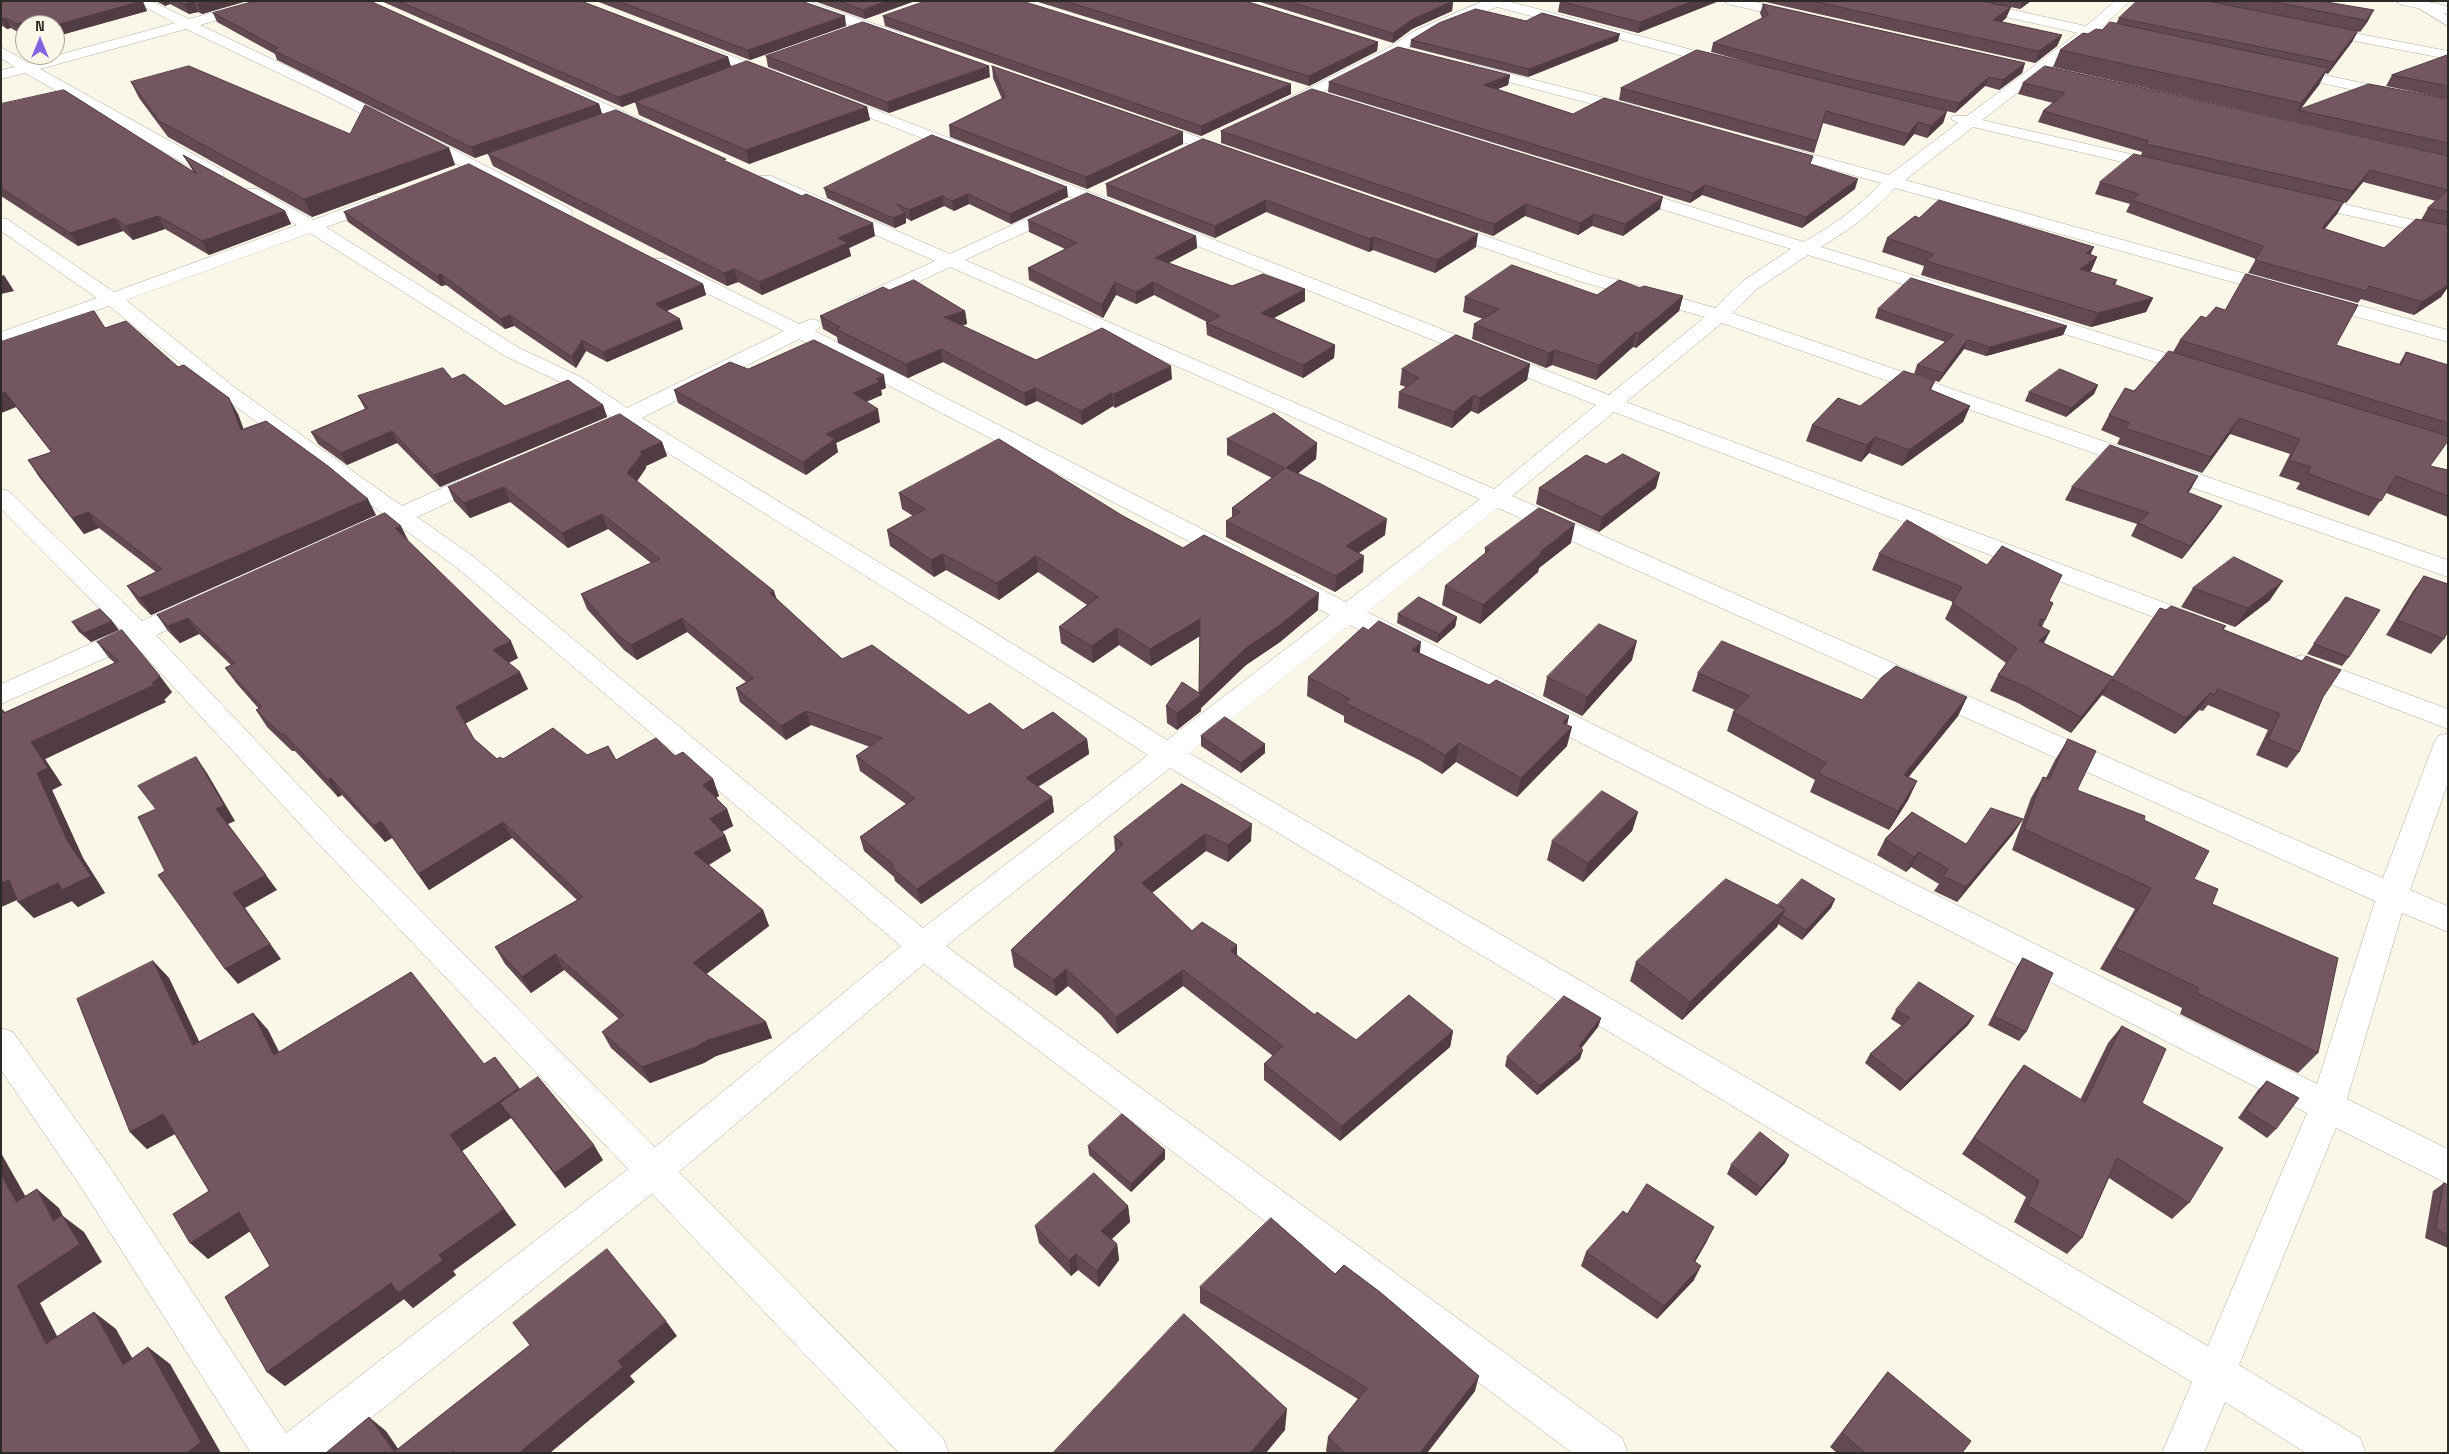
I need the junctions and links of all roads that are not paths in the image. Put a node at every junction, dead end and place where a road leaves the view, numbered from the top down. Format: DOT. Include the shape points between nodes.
graph roads {
  1 [pos="140,1"];
  2 [pos="271,1"];
  3 [pos="794,1"];
  4 [pos="1732,1"];
  5 [pos="1952,1"];
  6 [pos="2123,1"];
  7 [pos="2402,1"];
  8 [pos="1495,2"];
  9 [pos="2417,3"];
  10 [pos="2448,10"];
  11 [pos="893,16"];
  12 [pos="1817,20"];
  13 [pos="2448,22"];
  14 [pos="190,23"];
  15 [pos="868,26"];
  16 [pos="2308,28"];
  17 [pos="2089,31"];
  18 [pos="841,35"];
  19 [pos="2117,37"];
  20 [pos="677,39"];
  21 [pos="915,42"];
  22 [pos="1,51"];
  23 [pos="2448,55"];
  24 [pos="777,58"];
  25 [pos="1459,65"];
  26 [pos="1744,68"];
  27 [pos="2270,68"];
  28 [pos="14,71"];
  29 [pos="741,71"];
  30 [pos="549,82"];
  31 [pos="1279,85"];
  32 [pos="1317,97"];
  33 [pos="644,106"];
  34 [pos="2448,106"];
  35 [pos="1646,114"];
  36 [pos="1264,115"];
  37 [pos="1942,115"];
  38 [pos="609,118"];
  39 [pos="1129,118"];
  40 [pos="1970,122"];
  41 [pos="1229,132"];
  42 [pos="661,134"];
  43 [pos="1203,144"];
  44 [pos="1759,145"];
  45 [pos="978,155"];
  46 [pos="1176,156"];
  47 [pos="1250,160"];
  48 [pos="1015,169"];
  49 [pos="2181,171"];
  50 [pos="748,172"];
  51 [pos="1892,181"];
  52 [pos="1114,185"];
  53 [pos="1608,187"];
  54 [pos="393,196"];
  55 [pos="2286,196"];
  56 [pos="1088,197"];
  57 [pos="2343,209"];
  58 [pos="1427,222"];
  59 [pos="1,224"];
  60 [pos="587,225"];
  61 [pos="313,227"];
  62 [pos="2448,233"];
  63 [pos="1805,247"];
  64 [pos="2433,248"];
  65 [pos="640,253"];
  66 [pos="952,261"];
  67 [pos="1966,297"];
  68 [pos="112,299"];
  69 [pos="2013,312"];
  70 [pos="1719,315"];
  71 [pos="798,331"];
  72 [pos="2448,336"];
  73 [pos="1,338"];
  74 [pos="2211,373"];
  75 [pos="1613,404"];
  76 [pos="627,418"];
  77 [pos="592,433"];
  78 [pos="503,469"];
  79 [pos="1,496"];
  80 [pos="1496,498"];
  81 [pos="400,516"];
  82 [pos="364,532"];
  83 [pos="2448,569"];
  84 [pos="211,600"];
  85 [pos="1347,613"];
  86 [pos="2216,631"];
  87 [pos="139,633"];
  88 [pos="2281,656"];
  89 [pos="1,695"];
  90 [pos="2448,719"];
  91 [pos="2448,743"];
  92 [pos="1168,754"];
  93 [pos="2392,896"];
  94 [pos="2448,920"];
  95 [pos="923,946"];
  96 [pos="1,1042"];
  97 [pos="2328,1106"];
  98 [pos="2448,1167"];
  99 [pos="653,1170"];
  100 [pos="2215,1373"];
  101 [pos="275,1453"];
  102 [pos="294,1453"];
  103 [pos="928,1453"];
  104 [pos="1607,1453"];
  105 [pos="2183,1453"];
  106 [pos="2345,1453"];
  1 -- 14 [label="street"];
  2 -- 14 [label="street"];
  3 -- 15 [label="street"];
  4 -- 12 [label="street"];
  5 -- 17 [label="street"];
  6 -- 17 [label="street"];
  7 -- 9 [label="street"];
  8 -- 26 [label="street"];
  8 -- 32 [label="street" via="1409,38"];
  9 -- 10 [label="street"];
  9 -- 13 [label="street"];
  11 -- 15 [label="street"];
  14 -- 28 [label="street"];
  14 -- 60 [label="street"];
  15 -- 18 [label="street"];
  15 -- 21 [label="street"];
  16 -- 23 [label="street"];
  17 -- 19 [label="street"];
  17 -- 40 [label="street"];
  20 -- 29 [label="street"];
  22 -- 28 [label="street"];
  24 -- 29 [label="street"];
  25 -- 35 [label="street"];
  27 -- 34 [label="street"];
  28 -- 61 [label="street"];
  29 -- 45 [label="street" via="805,88"];
  30 -- 38 [label="street"];
  31 -- 32 [label="street"];
  32 -- 36 [label="street"];
  33 -- 38 [label="street"];
  37 -- 40 [label="street"];
  38 -- 42 [label="street"];
  39 -- 43 [label="street"];
  40 -- 49 [label="street"];
  40 -- 51 [label="street"];
  41 -- 43 [label="street"];
  43 -- 46 [label="street"];
  43 -- 47 [label="street"];
  44 -- 51 [label="street"];
  48 -- 56 [label="street"];
  50 -- 66 [label="street"];
  51 -- 63 [label="street" via="1846,224"];
  51 -- 72 [label="street"];
  52 -- 56 [label="street"];
  53 -- 63 [label="street"];
  54 -- 61 [label="street"];
  55 -- 57 [label="street"];
  56 -- 66 [label="street"];
  56 -- 75 [label="street"];
  57 -- 62 [label="street"];
  57 -- 64 [label="street" via="2381,229"];
  58 -- 70 [label="street" via="1586,277"];
  59 -- 68 [label="street"];
  61 -- 68 [label="street"];
  61 -- 76 [label="street" via="512,352 574,381"];
  63 -- 67 [label="street"];
  63 -- 70 [label="street" via="1750,285"];
  65 -- 71 [label="street"];
  66 -- 71 [label="street"];
  66 -- 80 [label="street"];
  68 -- 73 [label="street"];
  68 -- 81 [label="street" via="231,394"];
  69 -- 74 [label="street"];
  70 -- 75 [label="street"];
  70 -- 83 [label="street"];
  71 -- 76 [label="street"];
  71 -- 85 [label="street"];
  75 -- 80 [label="street"];
  75 -- 86 [label="street"];
  76 -- 77 [label="street"];
  76 -- 92 [label="street"];
  78 -- 81 [label="street"];
  79 -- 87 [label="street"];
  80 -- 85 [label="street"];
  80 -- 93 [label="street"];
  81 -- 82 [label="street"];
  81 -- 95 [label="street" via="465,562"];
  84 -- 87 [label="street"];
  85 -- 92 [label="street"];
  85 -- 97 [label="street"];
  87 -- 89 [label="street"];
  87 -- 99 [label="street" via="322,829"];
  88 -- 90 [label="street"];
  91 -- 93 [label="street"];
  92 -- 95 [label="street"];
  92 -- 100 [label="street"];
  93 -- 94 [label="street"];
  93 -- 97 [label="street"];
  95 -- 99 [label="street"];
  95 -- 104 [label="street"];
  96 -- 101 [label="street" via="96,1178"];
  97 -- 98 [label="street"];
  97 -- 100 [label="street"];
  99 -- 102 [label="street"];
  99 -- 103 [label="street"];
  100 -- 105 [label="street"];
  100 -- 106 [label="street"];
}
